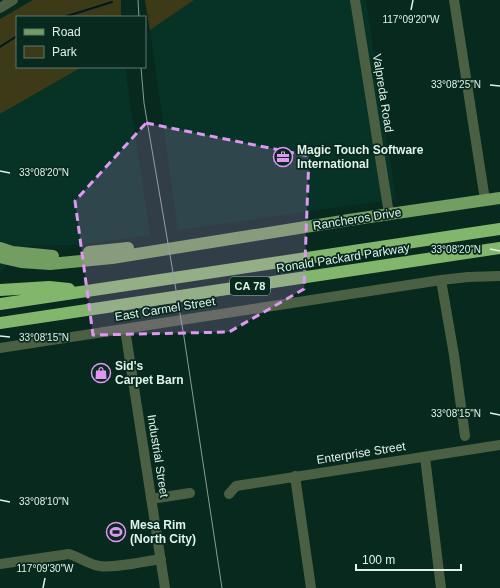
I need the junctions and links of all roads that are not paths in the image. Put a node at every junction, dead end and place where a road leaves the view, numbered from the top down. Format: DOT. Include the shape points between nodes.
graph roads {
  1 [pos="13,0"];
  2 [pos="355,0"];
  3 [pos="454,0"];
  4 [pos="0,8"];
  5 [pos="500,198"];
  6 [pos="484,200"];
  7 [pos="389,214"];
  8 [pos="500,230"];
  9 [pos="213,242"];
  10 [pos="0,248"];
  11 [pos="500,248"];
  12 [pos="0,257"];
  13 [pos="500,276"];
  14 [pos="441,280"];
  15 [pos="0,290"];
  16 [pos="84,291"];
  17 [pos="0,304"];
  18 [pos="0,323"];
  19 [pos="124,329"];
  20 [pos="0,348"];
  21 [pos="465,436"];
  22 [pos="500,445"];
  23 [pos="425,457"];
  24 [pos="295,476"];
  25 [pos="190,493"];
  26 [pos="229,494"];
  27 [pos="152,499"];
  28 [pos="161,559"];
  29 [pos="4,564"];
  30 [pos="165,588"];
  31 [pos="312,588"];
  32 [pos="441,588"];
  1 -- 4 [label="street"];
  2 -- 7 [label="street, Valpreda Road"];
  3 -- 6 [label="street"];
  5 -- 6 [label="main road, Rancheros Drive"];
  6 -- 7 [label="main road, Rancheros Drive"];
  7 -- 9 [label="main road, Rancheros Drive"];
  8 -- 16 [label="highway, Ronald Packard Parkway / CA 78"];
  9 -- 10 [label="main road, Rancheros Drive" via="61,256 12,252"];
  9 -- 12 [label="main road, Rancheros Drive" via="112,258 50,264 21,262"];
  11 -- 18 [label="highway, Ronald Packard Parkway / CA 78"];
  13 -- 14 [label="street, East Carmel Street"];
  14 -- 19 [label="street, East Carmel Street"];
  14 -- 21 [label="street"];
  15 -- 16 [label="highway" via="50,287"];
  16 -- 17 [label="highway, Ronald Packard Parkway / CA 78"];
  19 -- 20 [label="street, East Carmel Street"];
  19 -- 27 [label="street, Industrial Street"];
  22 -- 23 [label="street, Enterprise Street"];
  23 -- 24 [label="street, Enterprise Street"];
  23 -- 32 [label="street"];
  24 -- 26 [label="street, Enterprise Street" via="236,486"];
  24 -- 31 [label="street"];
  25 -- 27 [label="street"];
  27 -- 28 [label="street, Industrial Street"];
  28 -- 29 [label="street" via="109,567 96,566 69,554"];
  28 -- 30 [label="street, Industrial Street"];
}
